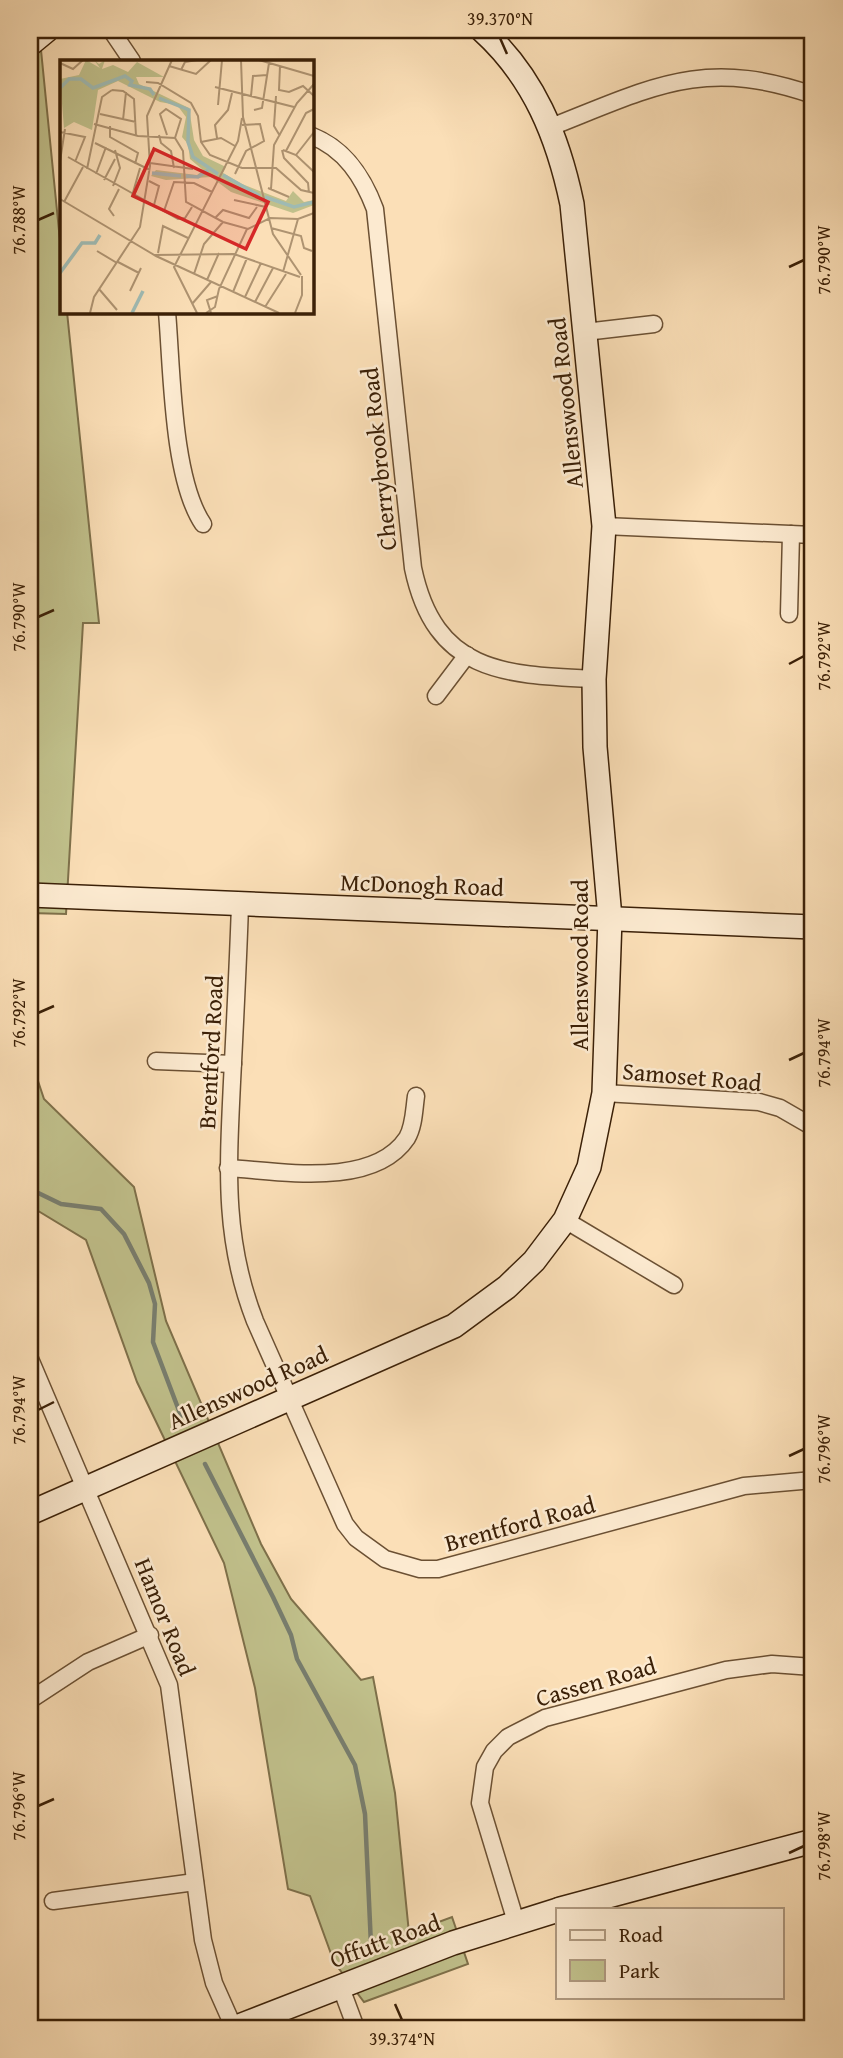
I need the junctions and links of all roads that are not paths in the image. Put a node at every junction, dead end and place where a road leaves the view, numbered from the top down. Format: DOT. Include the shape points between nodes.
graph roads {
  1 [pos="47,30"];
  2 [pos="111,30"];
  3 [pos="482,30"];
  4 [pos="30,44"];
  5 [pos="131,60"];
  6 [pos="813,95"];
  7 [pos="551,127"];
  8 [pos="313,137"];
  9 [pos="167,313"];
  10 [pos="654,324"];
  11 [pos="585,331"];
  12 [pos="202,524"];
  13 [pos="604,526"];
  14 [pos="791,534"];
  15 [pos="813,535"];
  16 [pos="789,614"];
  17 [pos="467,655"];
  18 [pos="594,679"];
  19 [pos="436,696"];
  20 [pos="30,895"];
  21 [pos="240,905"];
  22 [pos="610,918"];
  23 [pos="813,927"];
  24 [pos="156,1061"];
  25 [pos="233,1064"];
  26 [pos="604,1093"];
  27 [pos="416,1096"];
  28 [pos="813,1127"];
  29 [pos="228,1168"];
  30 [pos="565,1220"];
  31 [pos="674,1284"];
  32 [pos="30,1359"];
  33 [pos="288,1398"];
  34 [pos="813,1480"];
  35 [pos="86,1487"];
  36 [pos="30,1513"];
  37 [pos="150,1635"];
  38 [pos="813,1667"];
  39 [pos="30,1700"];
  40 [pos="813,1841"];
  41 [pos="195,1882"];
  42 [pos="53,1901"];
  43 [pos="566,1908"];
  44 [pos="556,1911"];
  45 [pos="516,1922"];
  46 [pos="340,1985"];
  47 [pos="234,2028"];
  48 [pos="356,2028"];
  1 -- 4 [label="street"];
  2 -- 5 [label="street"];
  3 -- 7 [label="street, Allenswood Road" via="518,70"];
  6 -- 7 [label="street" via="762,79 702,77 646,89"];
  7 -- 11 [label="street, Allenswood Road" via="572,204"];
  8 -- 17 [label="street, Cherrybrook Road" via="341,153 375,209 415,580 436,628"];
  9 -- 12 [label="street" via="183,474"];
  10 -- 11 [label="street"];
  11 -- 13 [label="street, Allenswood Road"];
  13 -- 14 [label="street"];
  13 -- 18 [label="street, Allenswood Road"];
  14 -- 15 [label="street"];
  14 -- 16 [label="street"];
  17 -- 18 [label="street, Cherrybrook Road" via="505,673"];
  17 -- 19 [label="street"];
  18 -- 22 [label="street, Allenswood Road" via="595,747"];
  20 -- 21 [label="street, McDonogh Road"];
  21 -- 22 [label="street, McDonogh Road"];
  21 -- 25 [label="street, Brentford Road"];
  22 -- 23 [label="street, McDonogh Road"];
  22 -- 26 [label="street, Allenswood Road"];
  24 -- 25 [label="street"];
  25 -- 29 [label="street, Brentford Road"];
  26 -- 28 [label="street, Samoset Road" via="747,1100 780,1108"];
  26 -- 30 [label="street, Allenswood Road" via="589,1167"];
  27 -- 29 [label="street" via="407,1138 382,1159 365,1166 332,1173"];
  29 -- 33 [label="street, Brentford Road" via="236,1264"];
  30 -- 31 [label="street"];
  30 -- 33 [label="street, Allenswood Road" via="534,1261 482,1308 422,1341"];
  32 -- 35 [label="street, Hamor Road"];
  33 -- 34 [label="street, Brentford Road" via="345,1524 385,1559 420,1569 456,1566 744,1486"];
  33 -- 35 [label="street, Allenswood Road"];
  35 -- 36 [label="street, Allenswood Road"];
  35 -- 37 [label="street, Hamor Road"];
  37 -- 39 [label="street" via="88,1662"];
  37 -- 41 [label="street, Hamor Road" via="170,1685"];
  38 -- 45 [label="street, Cassen Road" via="772,1664 726,1670 545,1718 508,1737 485,1767 480,1803"];
  40 -- 43 [label="street, Offutt Road"];
  41 -- 42 [label="street"];
  41 -- 47 [label="street, Hamor Road" via="207,1962"];
  44 -- 45 [label="street, Offutt Road"];
  45 -- 46 [label="street, Offutt Road"];
  46 -- 47 [label="street, Offutt Road"];
  46 -- 48 [label="street"];
}
